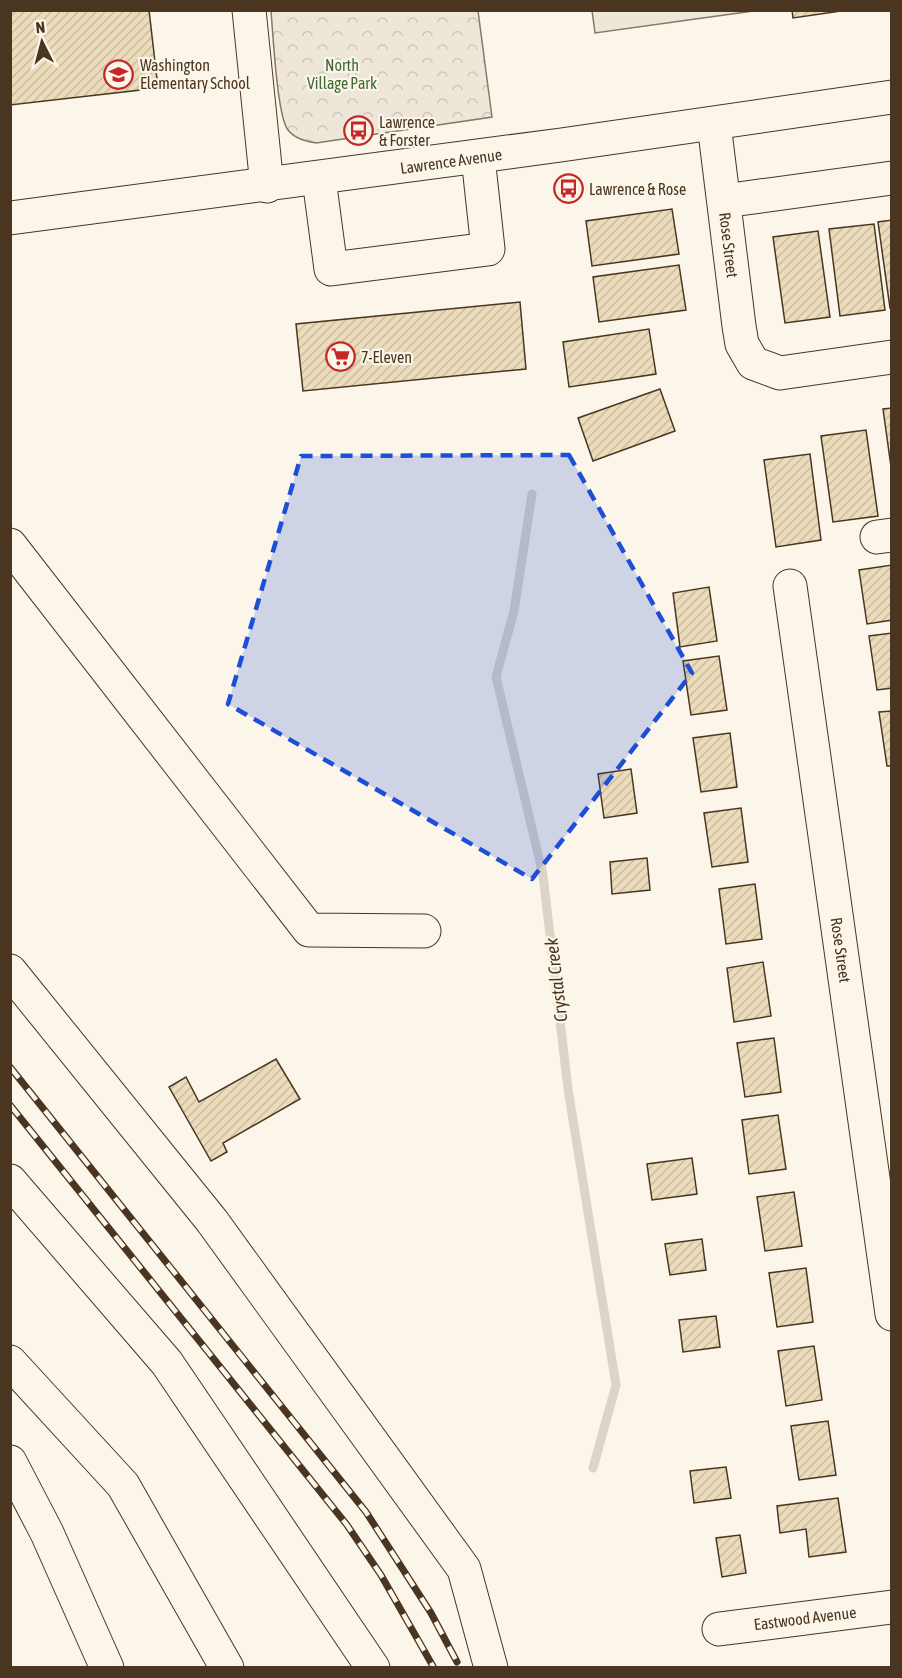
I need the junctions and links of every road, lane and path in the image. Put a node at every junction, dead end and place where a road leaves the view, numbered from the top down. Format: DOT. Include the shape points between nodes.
graph roads {
  1 [pos="249,10"];
  2 [pos="891,97"];
  3 [pos="714,124"];
  4 [pos="478,157"];
  5 [pos="891,178"];
  6 [pos="319,179"];
  7 [pos="267,186"];
  8 [pos="724,201"];
  9 [pos="10,219"];
  10 [pos="891,357"];
  11 [pos="10,544"];
  12 [pos="790,585"];
  13 [pos="424,931"];
  14 [pos="10,971"];
  15 [pos="10,1181"];
  16 [pos="891,1314"];
  17 [pos="10,1362"];
  18 [pos="10,1462"];
  19 [pos="891,1607"];
  20 [pos="719,1629"];
  21 [pos="107,1668"];
  22 [pos="227,1668"];
  23 [pos="373,1668"];
  24 [pos="491,1668"];
  1 -- 7 [label="street"];
  2 -- 3 [label="street, Lawrence Avenue"];
  3 -- 4 [label="street, Lawrence Avenue"];
  3 -- 8 [label="street, Rose Street"];
  4 -- 6 [label="street, Lawrence Avenue"];
  4 -- 6 [label="street" via="488,249 331,269"];
  5 -- 8 [label="street"];
  6 -- 7 [label="street, Lawrence Avenue"];
  7 -- 9 [label="street, Lawrence Avenue"];
  8 -- 10 [label="street, Rose Street" via="742,344 753,363 780,373"];
  11 -- 13 [label="street" via="309,930"];
  12 -- 16 [label="street, Rose Street"];
  14 -- 24 [label="street" via="212,1221 464,1569"];
  15 -- 23 [label="street" via="167,1363"];
  17 -- 22 [label="street" via="123,1485"];
  18 -- 21 [label="street" via="47,1533"];
  19 -- 20 [label="street, Eastwood Avenue"];
}
